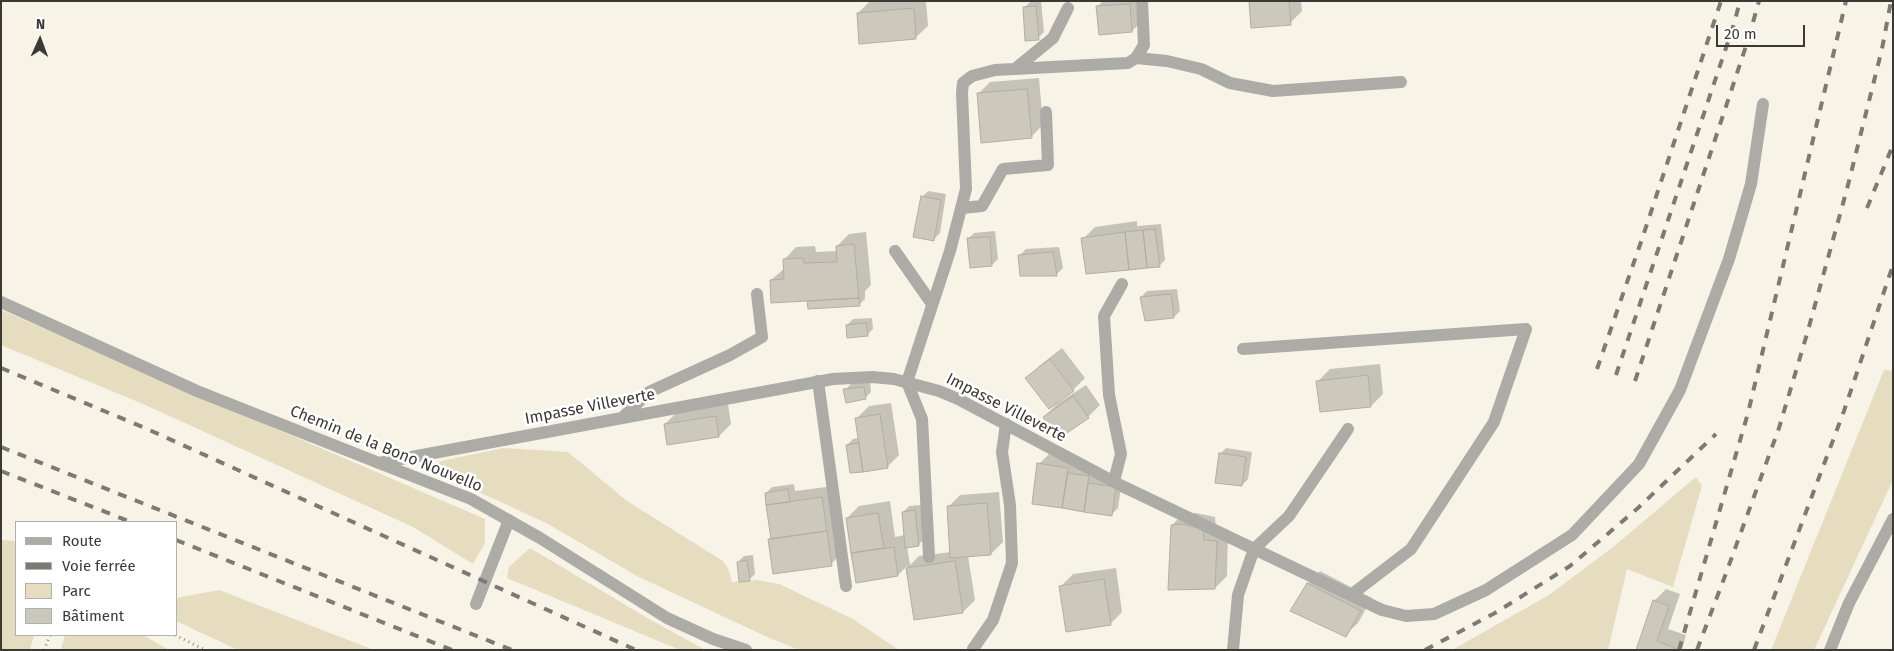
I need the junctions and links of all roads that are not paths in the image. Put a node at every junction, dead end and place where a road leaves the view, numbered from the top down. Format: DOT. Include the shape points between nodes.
graph roads {
  1 [pos="1142,1"];
  2 [pos="1068,8"];
  3 [pos="1136,58"];
  4 [pos="1015,69"];
  5 [pos="1401,82"];
  6 [pos="1763,104"];
  7 [pos="1046,112"];
  8 [pos="962,208"];
  9 [pos="895,251"];
  10 [pos="1122,284"];
  11 [pos="756,294"];
  12 [pos="1,302"];
  13 [pos="932,304"];
  14 [pos="1243,349"];
  15 [pos="818,381"];
  16 [pos="907,382"];
  17 [pos="622,418"];
  18 [pos="1006,424"];
  19 [pos="1348,429"];
  20 [pos="380,463"];
  21 [pos="1114,482"];
  22 [pos="1893,519"];
  23 [pos="509,520"];
  24 [pos="1254,549"];
  25 [pos="929,557"];
  26 [pos="846,586"];
  27 [pos="1352,595"];
  28 [pos="476,604"];
  29 [pos="973,649"];
  30 [pos="746,650"];
  31 [pos="1233,650"];
  32 [pos="1830,650"];
  1 -- 3 [label="street" via="1144,45"];
  2 -- 4 [label="street" via="1053,38"];
  3 -- 4 [label="street" via="1128,63"];
  3 -- 5 [label="street" via="1201,69 1230,83 1272,91"];
  4 -- 8 [label="street" via="972,76 963,83 966,189"];
  6 -- 27 [label="street, Impasse Villeverte" via="1751,184 1729,259 1680,390 1639,464 1572,534 1486,590 1434,614 1406,616 1382,610"];
  7 -- 8 [label="street" via="1048,166 1003,169 982,206"];
  8 -- 13 [label="street"];
  9 -- 13 [label="street"];
  10 -- 21 [label="street" via="1104,316 1109,395 1122,454"];
  11 -- 17 [label="street" via="762,337 649,392"];
  12 -- 20 [label="street, Chemin de la Bono Nouvello" via="198,391"];
  13 -- 16 [label="street"];
  14 -- 27 [label="street" via="1526,329 1494,422 1411,549"];
  15 -- 16 [label="street, Impasse Villeverte" via="862,377"];
  15 -- 17 [label="street, Impasse Villeverte"];
  15 -- 26 [label="street"];
  16 -- 18 [label="street, Impasse Villeverte" via="958,399"];
  16 -- 25 [label="street" via="922,419"];
  17 -- 20 [label="street, Impasse Villeverte"];
  18 -- 21 [label="street, Impasse Villeverte"];
  18 -- 29 [label="street" via="1002,452 1010,504 1012,562 993,620"];
  19 -- 24 [label="street" via="1289,516"];
  20 -- 23 [label="street, Chemin de la Bono Nouvello" via="471,499"];
  21 -- 24 [label="street, Impasse Villeverte"];
  22 -- 32 [label="street" via="1849,603"];
  23 -- 28 [label="street"];
  23 -- 30 [label="street, Chemin de la Bono Nouvello" via="667,618"];
  24 -- 27 [label="street, Impasse Villeverte"];
  24 -- 31 [label="street" via="1238,595"];
}
